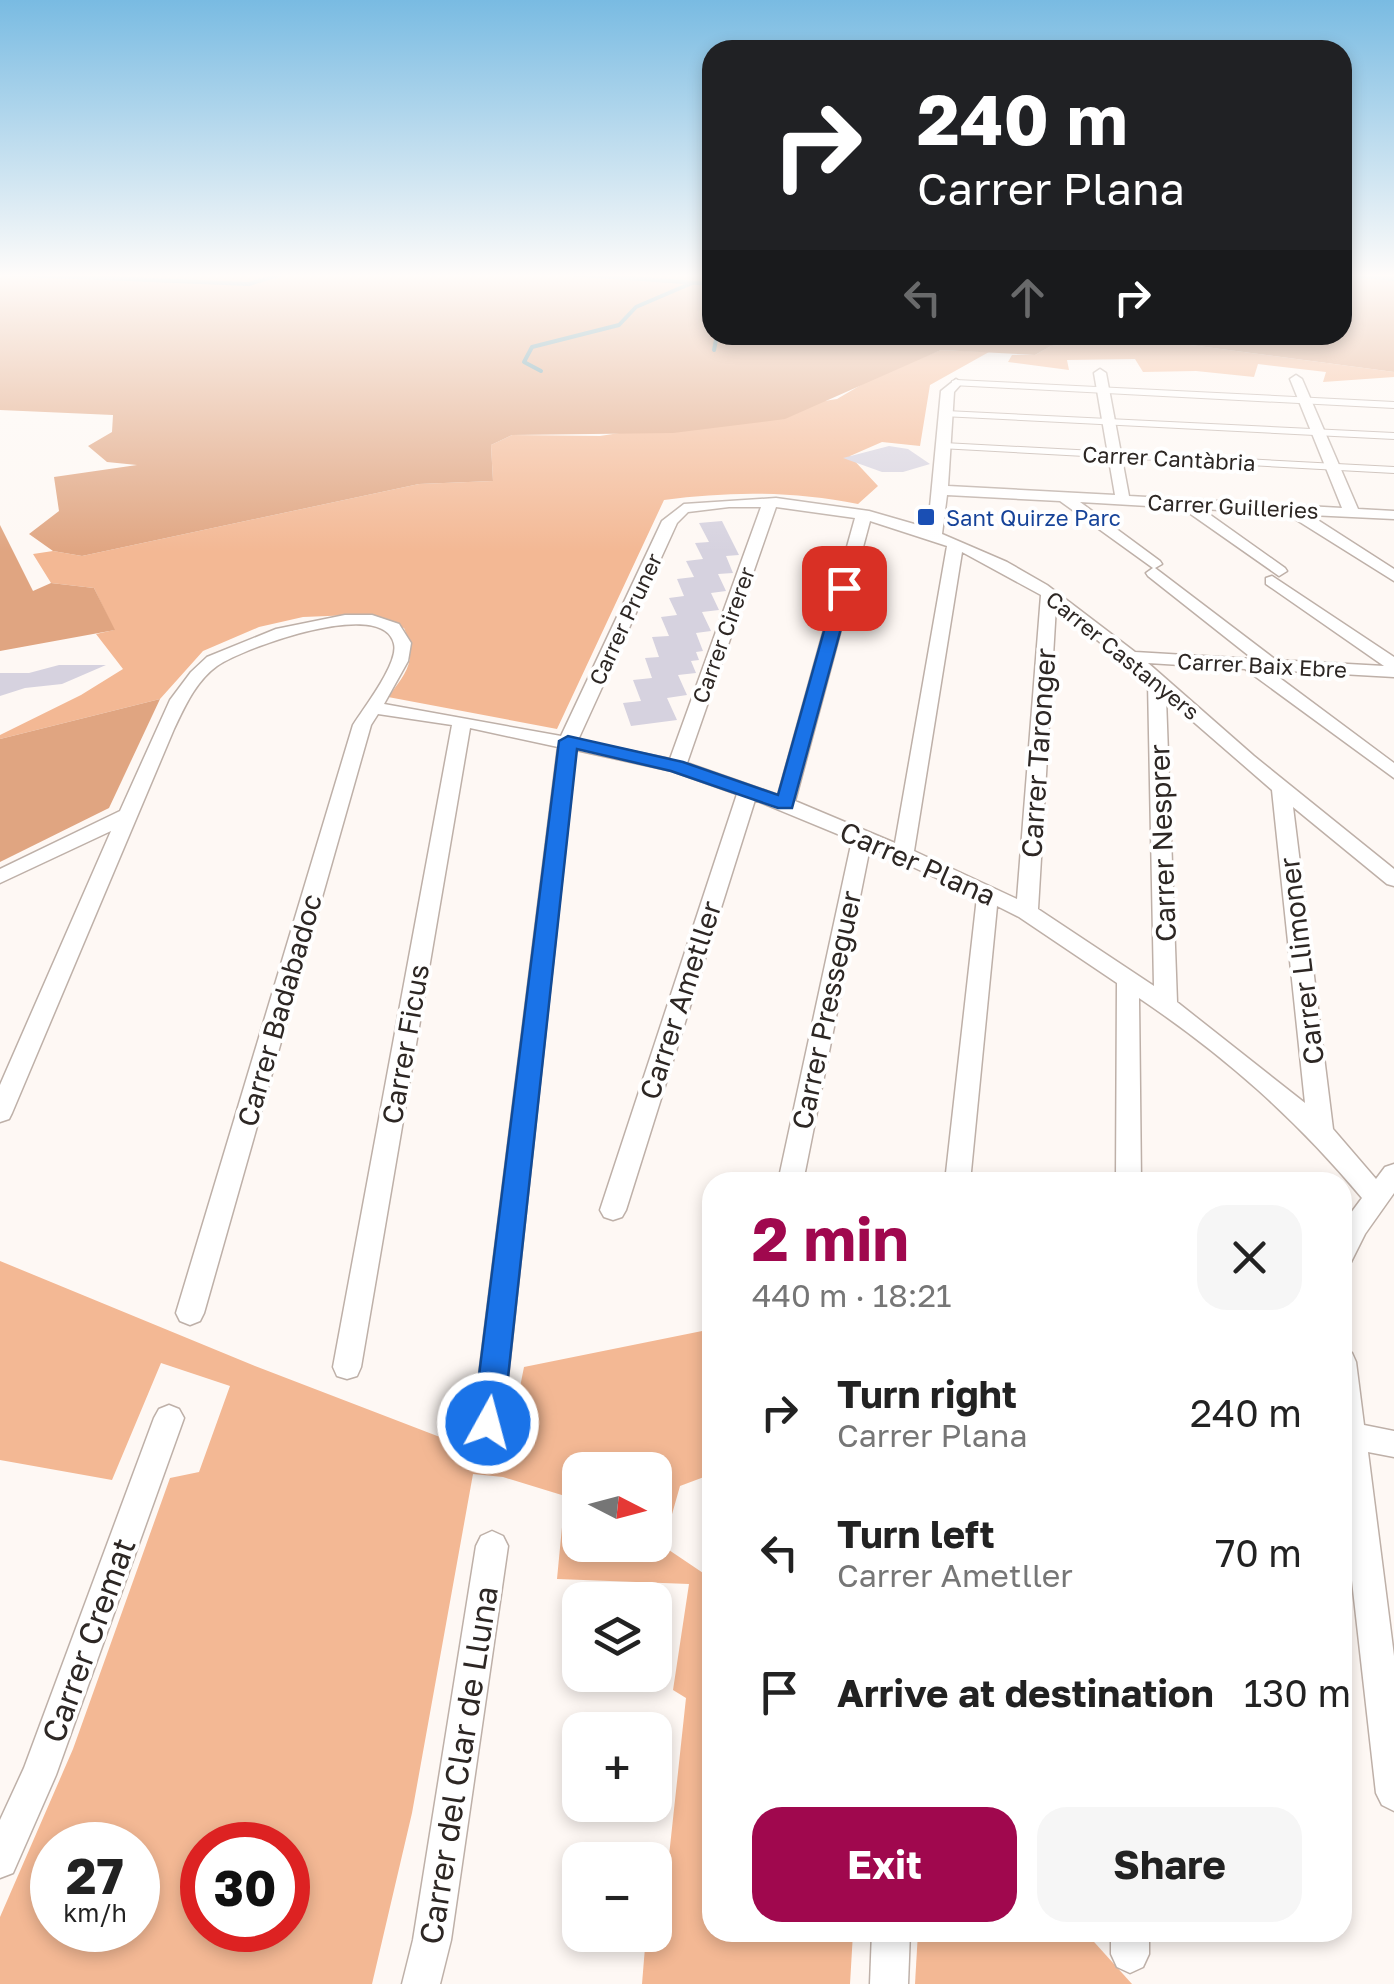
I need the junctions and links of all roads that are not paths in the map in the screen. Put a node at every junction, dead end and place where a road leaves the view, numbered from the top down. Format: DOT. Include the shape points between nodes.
graph roads {
  1 [pos="1100,372"];
  2 [pos="1296,379"];
  3 [pos="956,384"];
  4 [pos="1103,390"];
  5 [pos="1308,400"];
  6 [pos="1394,405"];
  7 [pos="946,414"];
  8 [pos="1108,421"];
  9 [pos="1320,432"];
  10 [pos="1394,436"];
  11 [pos="944,446"];
  12 [pos="1114,456"];
  13 [pos="1334,467"];
  14 [pos="1394,470"];
  15 [pos="940,490"];
  16 [pos="1064,497"];
  17 [pos="1122,501"];
  18 [pos="770,503"];
  19 [pos="1186,504"];
  20 [pos="692,507"];
  21 [pos="1292,510"];
  22 [pos="1352,513"];
  23 [pos="1394,515"];
  24 [pos="863,516"];
  25 [pos="934,538"];
  26 [pos="954,546"];
  27 [pos="1394,576"];
  28 [pos="1050,594"];
  29 [pos="1130,657"];
  30 [pos="1251,664"];
  31 [pos="1274,666"];
  32 [pos="1394,669"];
  33 [pos="1367,670"];
  34 [pos="1157,681"];
  35 [pos="1394,690"];
  36 [pos="372,708"];
  37 [pos="462,720"];
  38 [pos="568,741"];
  39 [pos="676,766"];
  40 [pos="1394,772"];
  41 [pos="748,790"];
  42 [pos="1281,790"];
  43 [pos="785,804"];
  44 [pos="128,815"];
  45 [pos="862,838"];
  46 [pos="903,854"];
  47 [pos="0,878"];
  48 [pos="1394,879"];
  49 [pos="988,894"];
  50 [pos="1027,912"];
  51 [pos="1128,981"];
  52 [pos="1166,1005"];
  53 [pos="0,1113"];
  54 [pos="1320,1132"];
  55 [pos="792,1172"];
  56 [pos="958,1172"];
  57 [pos="1128,1172"];
  58 [pos="1394,1174"];
  59 [pos="1374,1196"];
  60 [pos="613,1210"];
  61 [pos="1352,1236"];
  62 [pos="190,1313"];
  63 [pos="347,1367"];
  64 [pos="169,1418"];
  65 [pos="488,1423"];
  66 [pos="1352,1436"];
  67 [pos="1352,1444"];
  68 [pos="1394,1444"];
  69 [pos="492,1546"];
  70 [pos="1394,1793"];
  71 [pos="0,1860"];
  72 [pos="891,1942"];
  73 [pos="420,1984"];
  74 [pos="889,1984"];
  1 -- 4 [label="street"];
  2 -- 5 [label="street"];
  3 -- 4 [label="street"];
  3 -- 7 [label="street" via="948,391"];
  4 -- 5 [label="street"];
  4 -- 8 [label="street"];
  5 -- 6 [label="street"];
  5 -- 9 [label="street"];
  7 -- 8 [label="street"];
  7 -- 11 [label="street"];
  8 -- 9 [label="street"];
  8 -- 12 [label="street"];
  9 -- 10 [label="street"];
  9 -- 13 [label="street"];
  11 -- 12 [label="street, Carrer Cantàbria"];
  11 -- 15 [label="street"];
  12 -- 13 [label="street, Carrer Cantàbria"];
  12 -- 17 [label="street"];
  13 -- 14 [label="street, Carrer Cantàbria"];
  13 -- 22 [label="street"];
  15 -- 16 [label="street, Carrer Guilleries"];
  15 -- 25 [label="street"];
  16 -- 17 [label="street, Carrer Guilleries"];
  16 -- 31 [label="street"];
  17 -- 19 [label="street, Carrer Guilleries"];
  18 -- 20 [label="street, Carrer Castanyers"];
  18 -- 24 [label="street, Carrer Castanyers"];
  18 -- 39 [label="street, Carrer Cirerer"];
  19 -- 21 [label="street, Carrer Guilleries"];
  19 -- 32 [label="street"];
  20 -- 38 [label="street, Carrer Pruner" via="670,521"];
  21 -- 22 [label="street, Carrer Guilleries"];
  21 -- 27 [label="street"];
  22 -- 23 [label="street, Carrer Guilleries"];
  24 -- 25 [label="street, Carrer Castanyers"];
  24 -- 43 [label="street"];
  25 -- 26 [label="street, Carrer Castanyers"];
  26 -- 28 [label="street, Carrer Castanyers"];
  26 -- 46 [label="street"];
  28 -- 29 [label="street, Carrer Castanyers"];
  28 -- 50 [label="street, Carrer Taronger"];
  29 -- 30 [label="street, Carrer Baix Ebre"];
  29 -- 34 [label="street, Carrer Castanyers"];
  30 -- 31 [label="street, Carrer Baix Ebre"];
  30 -- 40 [label="street"];
  31 -- 33 [label="street, Carrer Baix Ebre"];
  32 -- 33 [label="street, Carrer Baix Ebre"];
  33 -- 35 [label="street"];
  34 -- 42 [label="street, Carrer Castanyers"];
  34 -- 52 [label="street, Carrer Nesprer"];
  36 -- 37 [label="street, Carrer Plana"];
  36 -- 44 [label="street, Carrer Badabadoc" via="402,655 395,630 364,620 285,630 232,650 190,682"];
  36 -- 62 [label="street, Carrer Badabadoc"];
  37 -- 38 [label="street, Carrer Plana"];
  37 -- 63 [label="street, Carrer Ficus"];
  38 -- 39 [label="street, Carrer Plana"];
  38 -- 65 [label="street, Carrer Pruner"];
  39 -- 41 [label="street, Carrer Plana"];
  41 -- 43 [label="street, Carrer Plana"];
  41 -- 60 [label="street, Carrer Ametller"];
  42 -- 48 [label="street, Carrer Castanyers"];
  42 -- 54 [label="street, Carrer Llimoner"];
  43 -- 45 [label="street, Carrer Plana"];
  44 -- 47 [label="street"];
  44 -- 53 [label="street"];
  45 -- 46 [label="street, Carrer Plana"];
  45 -- 55 [label="street, Carrer Presseguer"];
  46 -- 49 [label="street, Carrer Plana"];
  49 -- 50 [label="street, Carrer Plana"];
  49 -- 56 [label="street"];
  50 -- 51 [label="street, Carrer Plana"];
  51 -- 52 [label="street, Carrer Plana"];
  51 -- 57 [label="street"];
  52 -- 54 [label="street, Carrer Plana"];
  54 -- 59 [label="street, Carrer Plana"];
  58 -- 59 [label="street"];
  59 -- 61 [label="street"];
  64 -- 71 [label="street, Carrer Cremat" via="39,1774"];
  66 -- 68 [label="street"];
  67 -- 70 [label="street"];
  69 -- 73 [label="street, Carrer del Clar de Lluna"];
  72 -- 74 [label="street"];
}
